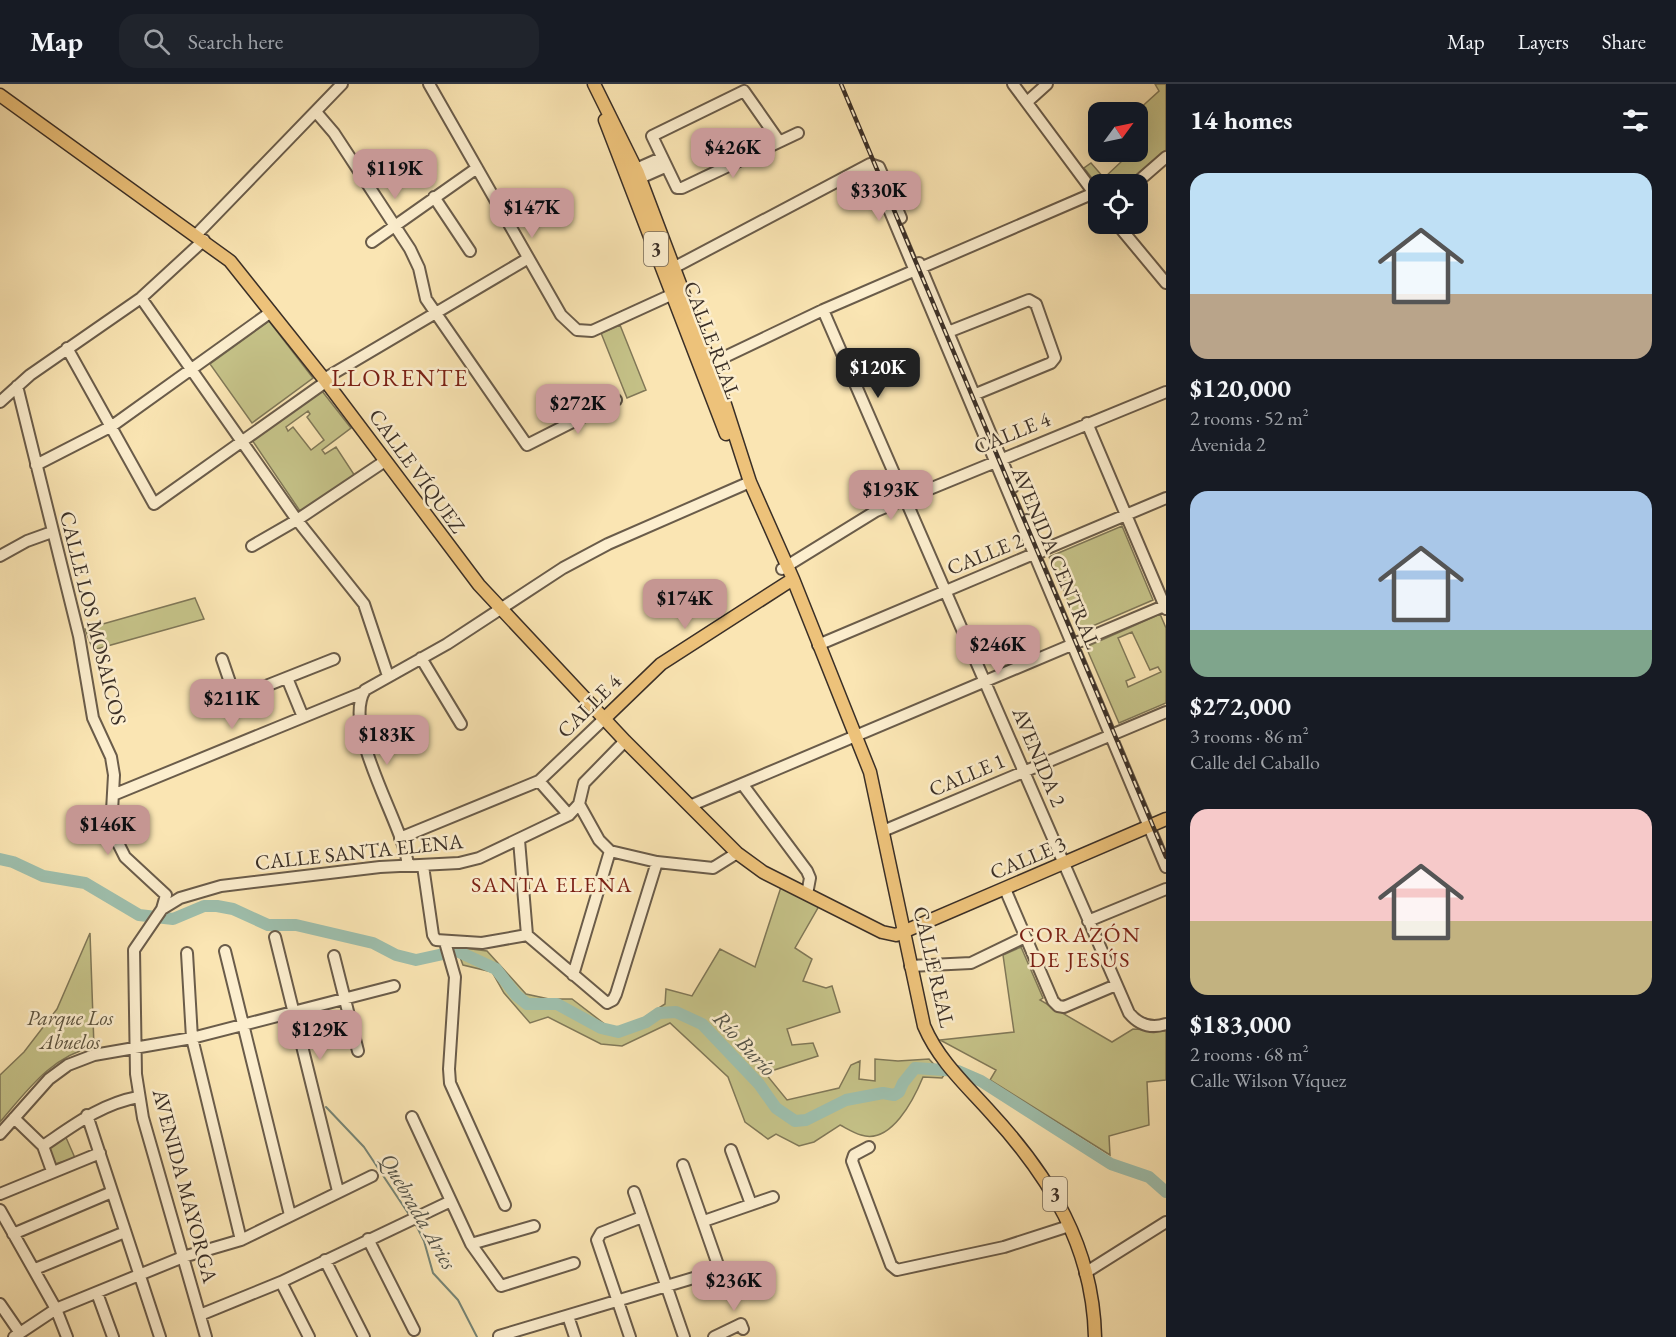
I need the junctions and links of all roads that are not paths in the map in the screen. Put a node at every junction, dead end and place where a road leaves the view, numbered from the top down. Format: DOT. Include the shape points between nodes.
graph roads {
  1 [pos="342,84"];
  2 [pos="429,84"];
  3 [pos="592,84"];
  4 [pos="1013,84"];
  5 [pos="1047,84"];
  6 [pos="0,95"];
  7 [pos="1027,102"];
  8 [pos="316,112"];
  9 [pos="798,133"];
  10 [pos="780,141"];
  11 [pos="1166,157"];
  12 [pos="663,163"];
  13 [pos="477,168"];
  14 [pos="638,173"];
  15 [pos="1146,174"];
  16 [pos="1088,185"];
  17 [pos="434,197"];
  18 [pos="1088,199"];
  19 [pos="394,224"];
  20 [pos="1125,234"];
  21 [pos="651,235"];
  22 [pos="200,238"];
  23 [pos="372,242"];
  24 [pos="470,251"];
  25 [pos="527,260"];
  26 [pos="675,267"];
  27 [pos="918,268"];
  28 [pos="1166,283"];
  29 [pos="673,294"];
  30 [pos="141,298"];
  31 [pos="823,310"];
  32 [pos="271,312"];
  33 [pos="437,314"];
  34 [pos="696,326"];
  35 [pos="945,333"];
  36 [pos="693,344"];
  37 [pos="67,348"];
  38 [pos="710,363"];
  39 [pos="189,370"];
  40 [pos="326,380"];
  41 [pos="17,386"];
  42 [pos="1166,392"];
  43 [pos="971,395"];
  44 [pos="616,400"];
  45 [pos="0,402"];
  46 [pos="716,406"];
  47 [pos="1087,423"];
  48 [pos="112,426"];
  49 [pos="242,441"];
  50 [pos="998,460"];
  51 [pos="385,461"];
  52 [pos="36,465"];
  53 [pos="747,483"];
  54 [pos="1166,498"];
  55 [pos="907,499"];
  56 [pos="1126,515"];
  57 [pos="297,520"];
  58 [pos="52,532"];
  59 [pos="252,546"];
  60 [pos="1037,553"];
  61 [pos="0,556"];
  62 [pos="785,567"];
  63 [pos="791,581"];
  64 [pos="946,591"];
  65 [pos="1165,607"];
  66 [pos="500,608"];
  67 [pos="1076,643"];
  68 [pos="818,645"];
  69 [pos="422,658"];
  70 [pos="222,659"];
  71 [pos="334,659"];
  72 [pos="388,676"];
  73 [pos="287,678"];
  74 [pos="985,681"];
  75 [pos="362,693"];
  76 [pos="1166,712"];
  77 [pos="303,717"];
  78 [pos="605,718"];
  79 [pos="461,724"];
  80 [pos="1114,734"];
  81 [pos="856,736"];
  82 [pos="625,741"];
  83 [pos="1024,772"];
  84 [pos="539,781"];
  85 [pos="743,785"];
  86 [pos="113,795"];
  87 [pos="579,804"];
  88 [pos="692,805"];
  89 [pos="569,815"];
  90 [pos="1157,823"];
  91 [pos="883,831"];
  92 [pos="400,838"];
  93 [pos="519,840"];
  94 [pos="1166,848"];
  95 [pos="610,851"];
  96 [pos="737,853"];
  97 [pos="657,861"];
  98 [pos="1063,864"];
  99 [pos="408,865"];
  100 [pos="423,866"];
  101 [pos="1166,867"];
  102 [pos="1005,889"];
  103 [pos="1166,889"];
  104 [pos="164,892"];
  105 [pos="807,894"];
  106 [pos="180,898"];
  107 [pos="162,909"];
  108 [pos="1088,921"];
  109 [pos="904,932"];
  110 [pos="889,934"];
  111 [pos="527,935"];
  112 [pos="275,937"];
  113 [pos="1025,937"];
  114 [pos="446,944"];
  115 [pos="225,951"];
  116 [pos="187,953"];
  117 [pos="334,956"];
  118 [pos="910,966"];
  119 [pos="573,975"];
  120 [pos="1116,985"];
  121 [pos="394,986"];
  122 [pos="345,999"];
  123 [pos="293,1013"];
  124 [pos="1166,1024"];
  125 [pos="243,1026"];
  126 [pos="192,1038"];
  127 [pos="135,1048"];
  128 [pos="358,1051"];
  129 [pos="138,1097"];
  130 [pos="87,1115"];
  131 [pos="412,1117"];
  132 [pos="14,1118"];
  133 [pos="0,1134"];
  134 [pos="43,1146"];
  135 [pos="869,1147"];
  136 [pos="731,1150"];
  137 [pos="100,1152"];
  138 [pos="683,1165"];
  139 [pos="52,1171"];
  140 [pos="372,1176"];
  141 [pos="338,1191"];
  142 [pos="112,1192"];
  143 [pos="634,1192"];
  144 [pos="0,1194"];
  145 [pos="773,1197"];
  146 [pos="451,1201"];
  147 [pos="751,1204"];
  148 [pos="506,1205"];
  149 [pos="0,1210"];
  150 [pos="290,1215"];
  151 [pos="642,1217"];
  152 [pos="704,1221"];
  153 [pos="1166,1222"];
  154 [pos="534,1226"];
  155 [pos="1069,1226"];
  156 [pos="125,1232"];
  157 [pos="14,1234"];
  158 [pos="368,1239"];
  159 [pos="241,1240"];
  160 [pos="471,1244"];
  161 [pos="183,1257"];
  162 [pos="325,1260"];
  163 [pos="574,1263"];
  164 [pos="35,1269"];
  165 [pos="1085,1273"];
  166 [pos="139,1276"];
  167 [pos="281,1281"];
  168 [pos="667,1287"];
  169 [pos="97,1293"];
  170 [pos="618,1300"];
  171 [pos="0,1304"];
  172 [pos="56,1309"];
  173 [pos="200,1315"];
  174 [pos="568,1316"];
  175 [pos="414,1330"];
  176 [pos="17,1335"];
  177 [pos="499,1336"];
  178 [pos="67,1337"];
  179 [pos="113,1337"];
  180 [pos="160,1337"];
  181 [pos="206,1337"];
  182 [pos="309,1337"];
  183 [pos="364,1337"];
  184 [pos="575,1337"];
  185 [pos="630,1337"];
  186 [pos="684,1337"];
  187 [pos="714,1337"];
  188 [pos="726,1337"];
  189 [pos="1095,1337"];
  1 -- 8 [label="street"];
  2 -- 13 [label="street"];
  3 -- 14 [label="main road, CALLE REAL / 3"];
  3 -- 21 [label="main road, CALLE REAL / 3"];
  4 -- 7 [label="street"];
  5 -- 7 [label="street"];
  6 -- 22 [label="main road, CALLE VÍQUEZ"];
  7 -- 16 [label="street"];
  8 -- 19 [label="street"];
  8 -- 22 [label="street"];
  9 -- 10 [label="street"];
  10 -- 12 [label="street" via="682,188 674,185"];
  10 -- 12 [label="street" via="744,91 656,132 652,139"];
  11 -- 15 [label="street"];
  12 -- 14 [label="street"];
  13 -- 17 [label="street"];
  13 -- 25 [label="street"];
  14 -- 26 [label="main road, CALLE REAL / 3"];
  17 -- 19 [label="street"];
  17 -- 24 [label="street"];
  18 -- 27 [label="street"];
  19 -- 23 [label="street"];
  19 -- 33 [label="street" via="415,258 423,292"];
  20 -- 28 [label="street"];
  21 -- 26 [label="main road" via="668,264"];
  21 -- 29 [label="main road, CALLE REAL / 3"];
  22 -- 30 [label="street"];
  22 -- 32 [label="main road, CALLE VÍQUEZ" via="230,261"];
  25 -- 29 [label="street" via="564,319 581,331 600,328"];
  25 -- 33 [label="street"];
  26 -- 27 [label="street, AVENIDA CENTRAL" via="875,165"];
  26 -- 29 [label="main road"];
  26 -- 34 [label="main road, CALLE REAL / 3"];
  27 -- 31 [label="street"];
  27 -- 35 [label="street, AVENIDA CENTRAL"];
  29 -- 34 [label="main road" via="679,296"];
  29 -- 36 [label="main road, CALLE REAL / 3"];
  30 -- 37 [label="street"];
  30 -- 39 [label="street"];
  31 -- 38 [label="street"];
  31 -- 55 [label="street, AVENIDA 2"];
  32 -- 39 [label="street"];
  32 -- 40 [label="main road, CALLE VÍQUEZ"];
  33 -- 40 [label="street"];
  33 -- 44 [label="street" via="527,445"];
  34 -- 38 [label="main road, CALLE REAL / 3"];
  35 -- 43 [label="street, AVENIDA CENTRAL"];
  35 -- 43 [label="street" via="1029,300 1036,304 1055,358"];
  36 -- 38 [label="main road"];
  36 -- 46 [label="main road, CALLE REAL / 3"];
  37 -- 41 [label="street"];
  37 -- 48 [label="street"];
  38 -- 46 [label="main road"];
  38 -- 53 [label="main road, CALLE REAL / 3"];
  39 -- 48 [label="street"];
  39 -- 49 [label="street"];
  40 -- 49 [label="street"];
  40 -- 51 [label="main road, CALLE VÍQUEZ"];
  41 -- 45 [label="street"];
  41 -- 52 [label="street, CALLE LOS MOSAICOS"];
  42 -- 47 [label="street, CALLE 4"];
  43 -- 50 [label="street, AVENIDA CENTRAL"];
  46 -- 53 [label="main road, CALLE REAL / 3"];
  47 -- 50 [label="street, CALLE 4"];
  47 -- 56 [label="street"];
  48 -- 49 [label="street" via="154,504"];
  48 -- 52 [label="street"];
  49 -- 57 [label="street"];
  50 -- 55 [label="street, CALLE 4"];
  50 -- 60 [label="street, AVENIDA CENTRAL"];
  51 -- 57 [label="street"];
  51 -- 66 [label="main road, CALLE VÍQUEZ" via="466,571"];
  52 -- 58 [label="street, CALLE LOS MOSAICOS"];
  53 -- 62 [label="main road, CALLE REAL / 3"];
  53 -- 66 [label="street" via="608,544"];
  54 -- 56 [label="street, CALLE 2"];
  55 -- 62 [label="street, CALLE 4" via="862,519"];
  55 -- 64 [label="street, AVENIDA 2"];
  56 -- 60 [label="street, CALLE 2"];
  56 -- 65 [label="street"];
  57 -- 59 [label="street"];
  57 -- 72 [label="street" via="364,604"];
  58 -- 61 [label="street"];
  58 -- 86 [label="street, CALLE LOS MOSAICOS" via="79,636 93,718 111,757"];
  60 -- 64 [label="street, CALLE 2"];
  60 -- 67 [label="street, AVENIDA CENTRAL"];
  62 -- 63 [label="main road, CALLE REAL / 3"];
  63 -- 68 [label="main road, CALLE REAL / 3"];
  63 -- 78 [label="main road, CALLE 4" via="661,664"];
  64 -- 68 [label="street, CALLE 2"];
  64 -- 74 [label="street, AVENIDA 2"];
  65 -- 67 [label="street"];
  66 -- 69 [label="street"];
  66 -- 78 [label="main road, CALLE VÍQUEZ"];
  67 -- 74 [label="street"];
  67 -- 80 [label="street, AVENIDA CENTRAL"];
  68 -- 81 [label="main road, CALLE REAL / 3"];
  69 -- 72 [label="street"];
  69 -- 79 [label="street"];
  70 -- 73 [label="street" via="238,697"];
  71 -- 73 [label="street"];
  72 -- 75 [label="street"];
  73 -- 77 [label="street"];
  74 -- 81 [label="street"];
  74 -- 83 [label="street, AVENIDA 2"];
  75 -- 77 [label="street"];
  75 -- 92 [label="street" via="362,729 381,795"];
  76 -- 80 [label="street, CALLE 1"];
  77 -- 86 [label="street"];
  78 -- 82 [label="main road, CALLE VÍQUEZ"];
  78 -- 84 [label="street, CALLE 4"];
  80 -- 83 [label="street, CALLE 1"];
  80 -- 90 [label="street, AVENIDA CENTRAL"];
  81 -- 85 [label="street"];
  81 -- 91 [label="main road, CALLE REAL / 3" via="876,794"];
  82 -- 87 [label="street, CALLE SANTA ELENA" via="584,783"];
  82 -- 88 [label="main road, CALLE VÍQUEZ"];
  83 -- 91 [label="street, CALLE 1"];
  83 -- 98 [label="street, AVENIDA 2"];
  84 -- 89 [label="street"];
  84 -- 92 [label="street, CALLE 4"];
  85 -- 88 [label="street"];
  85 -- 105 [label="street" via="809,874"];
  86 -- 104 [label="street, CALLE LOS MOSAICOS" via="111,829 118,845 137,870"];
  87 -- 89 [label="street, CALLE SANTA ELENA"];
  87 -- 95 [label="street" via="599,840"];
  88 -- 96 [label="main road, CALLE VÍQUEZ"];
  89 -- 93 [label="street, CALLE SANTA ELENA"];
  90 -- 94 [label="street, AVENIDA CENTRAL"];
  90 -- 98 [label="main road, CALLE 3"];
  90 -- 101 [label="street, AVENIDA CENTRAL"];
  91 -- 109 [label="main road, CALLE REAL / 3"];
  92 -- 99 [label="street"];
  93 -- 100 [label="street, CALLE SANTA ELENA" via="479,858"];
  93 -- 111 [label="street"];
  95 -- 97 [label="street"];
  95 -- 119 [label="street"];
  96 -- 97 [label="street" via="713,868"];
  96 -- 105 [label="main road, CALLE VÍQUEZ" via="763,872"];
  97 -- 119 [label="street" via="613,1000 605,1002"];
  98 -- 102 [label="main road, CALLE 3"];
  98 -- 108 [label="street, AVENIDA 2"];
  99 -- 100 [label="street, CALLE SANTA ELENA"];
  99 -- 106 [label="street, CALLE SANTA ELENA" via="221,886"];
  100 -- 114 [label="street" via="433,934"];
  102 -- 109 [label="main road, CALLE 3"];
  102 -- 113 [label="street"];
  103 -- 108 [label="street"];
  104 -- 106 [label="street, CALLE LOS MOSAICOS"];
  104 -- 107 [label="street"];
  105 -- 110 [label="main road, CALLE VÍQUEZ"];
  106 -- 107 [label="street, CALLE SANTA ELENA"];
  107 -- 127 [label="street, AVENIDA MAYORGA" via="139,940 133,959"];
  108 -- 120 [label="street, AVENIDA 2"];
  109 -- 110 [label="main road, CALLE 3"];
  109 -- 118 [label="main road, CALLE REAL / 3"];
  110 -- 118 [label="main road"];
  111 -- 114 [label="street"];
  111 -- 119 [label="street"];
  112 -- 123 [label="street"];
  113 -- 118 [label="street" via="970,963"];
  113 -- 120 [label="street" via="1058,1006"];
  114 -- 148 [label="street" via="455,1001 450,1083"];
  115 -- 125 [label="street"];
  116 -- 126 [label="street"];
  117 -- 122 [label="street"];
  118 -- 155 [label="main road, CALLE REAL / 3" via="924,1026 943,1060 1032,1160 1055,1193"];
  120 -- 124 [label="street, AVENIDA 2" via="1135,1020 1152,1027"];
  121 -- 122 [label="street"];
  122 -- 123 [label="street"];
  122 -- 128 [label="street"];
  123 -- 125 [label="street"];
  123 -- 141 [label="street"];
  125 -- 126 [label="street"];
  125 -- 150 [label="street"];
  126 -- 127 [label="street"];
  126 -- 159 [label="street"];
  127 -- 129 [label="street, AVENIDA MAYORGA"];
  127 -- 132 [label="street" via="94,1055 68,1065 49,1079"];
  129 -- 130 [label="street"];
  129 -- 161 [label="street, AVENIDA MAYORGA"];
  130 -- 134 [label="street"];
  130 -- 137 [label="street"];
  131 -- 146 [label="street"];
  132 -- 133 [label="street"];
  132 -- 134 [label="street"];
  134 -- 139 [label="street"];
  135 -- 155 [label="street" via="854,1155 852,1161 891,1265 897,1270 1004,1247"];
  136 -- 147 [label="street"];
  137 -- 139 [label="street"];
  137 -- 142 [label="street"];
  138 -- 152 [label="street"];
  139 -- 144 [label="street"];
  140 -- 141 [label="street"];
  141 -- 150 [label="street"];
  142 -- 156 [label="street"];
  142 -- 157 [label="street"];
  143 -- 151 [label="street"];
  145 -- 147 [label="street"];
  146 -- 158 [label="street"];
  146 -- 160 [label="street"];
  147 -- 152 [label="street"];
  149 -- 157 [label="street"];
  150 -- 159 [label="street"];
  151 -- 168 [label="street"];
  151 -- 170 [label="street" via="598,1236"];
  152 -- 168 [label="street" via="717,1271"];
  153 -- 165 [label="street"];
  154 -- 160 [label="street"];
  155 -- 165 [label="main road, CALLE REAL / 3"];
  156 -- 164 [label="street"];
  156 -- 166 [label="street"];
  157 -- 164 [label="street"];
  158 -- 162 [label="street"];
  158 -- 175 [label="street"];
  159 -- 161 [label="street"];
  160 -- 163 [label="street" via="501,1286"];
  161 -- 166 [label="street"];
  161 -- 173 [label="street, AVENIDA MAYORGA"];
  162 -- 167 [label="street"];
  162 -- 183 [label="street"];
  164 -- 172 [label="street"];
  165 -- 189 [label="main road, CALLE REAL / 3"];
  166 -- 169 [label="street"];
  166 -- 180 [label="street"];
  167 -- 173 [label="street"];
  167 -- 182 [label="street"];
  168 -- 170 [label="street"];
  168 -- 186 [label="street"];
  169 -- 172 [label="street"];
  169 -- 179 [label="street"];
  170 -- 174 [label="street"];
  170 -- 185 [label="street"];
  171 -- 176 [label="street"];
  172 -- 176 [label="street"];
  172 -- 178 [label="street"];
  173 -- 181 [label="street, AVENIDA MAYORGA"];
  174 -- 177 [label="street"];
  174 -- 184 [label="street"];
  187 -- 188 [label="street" via="741,1324 743,1329"];
}
